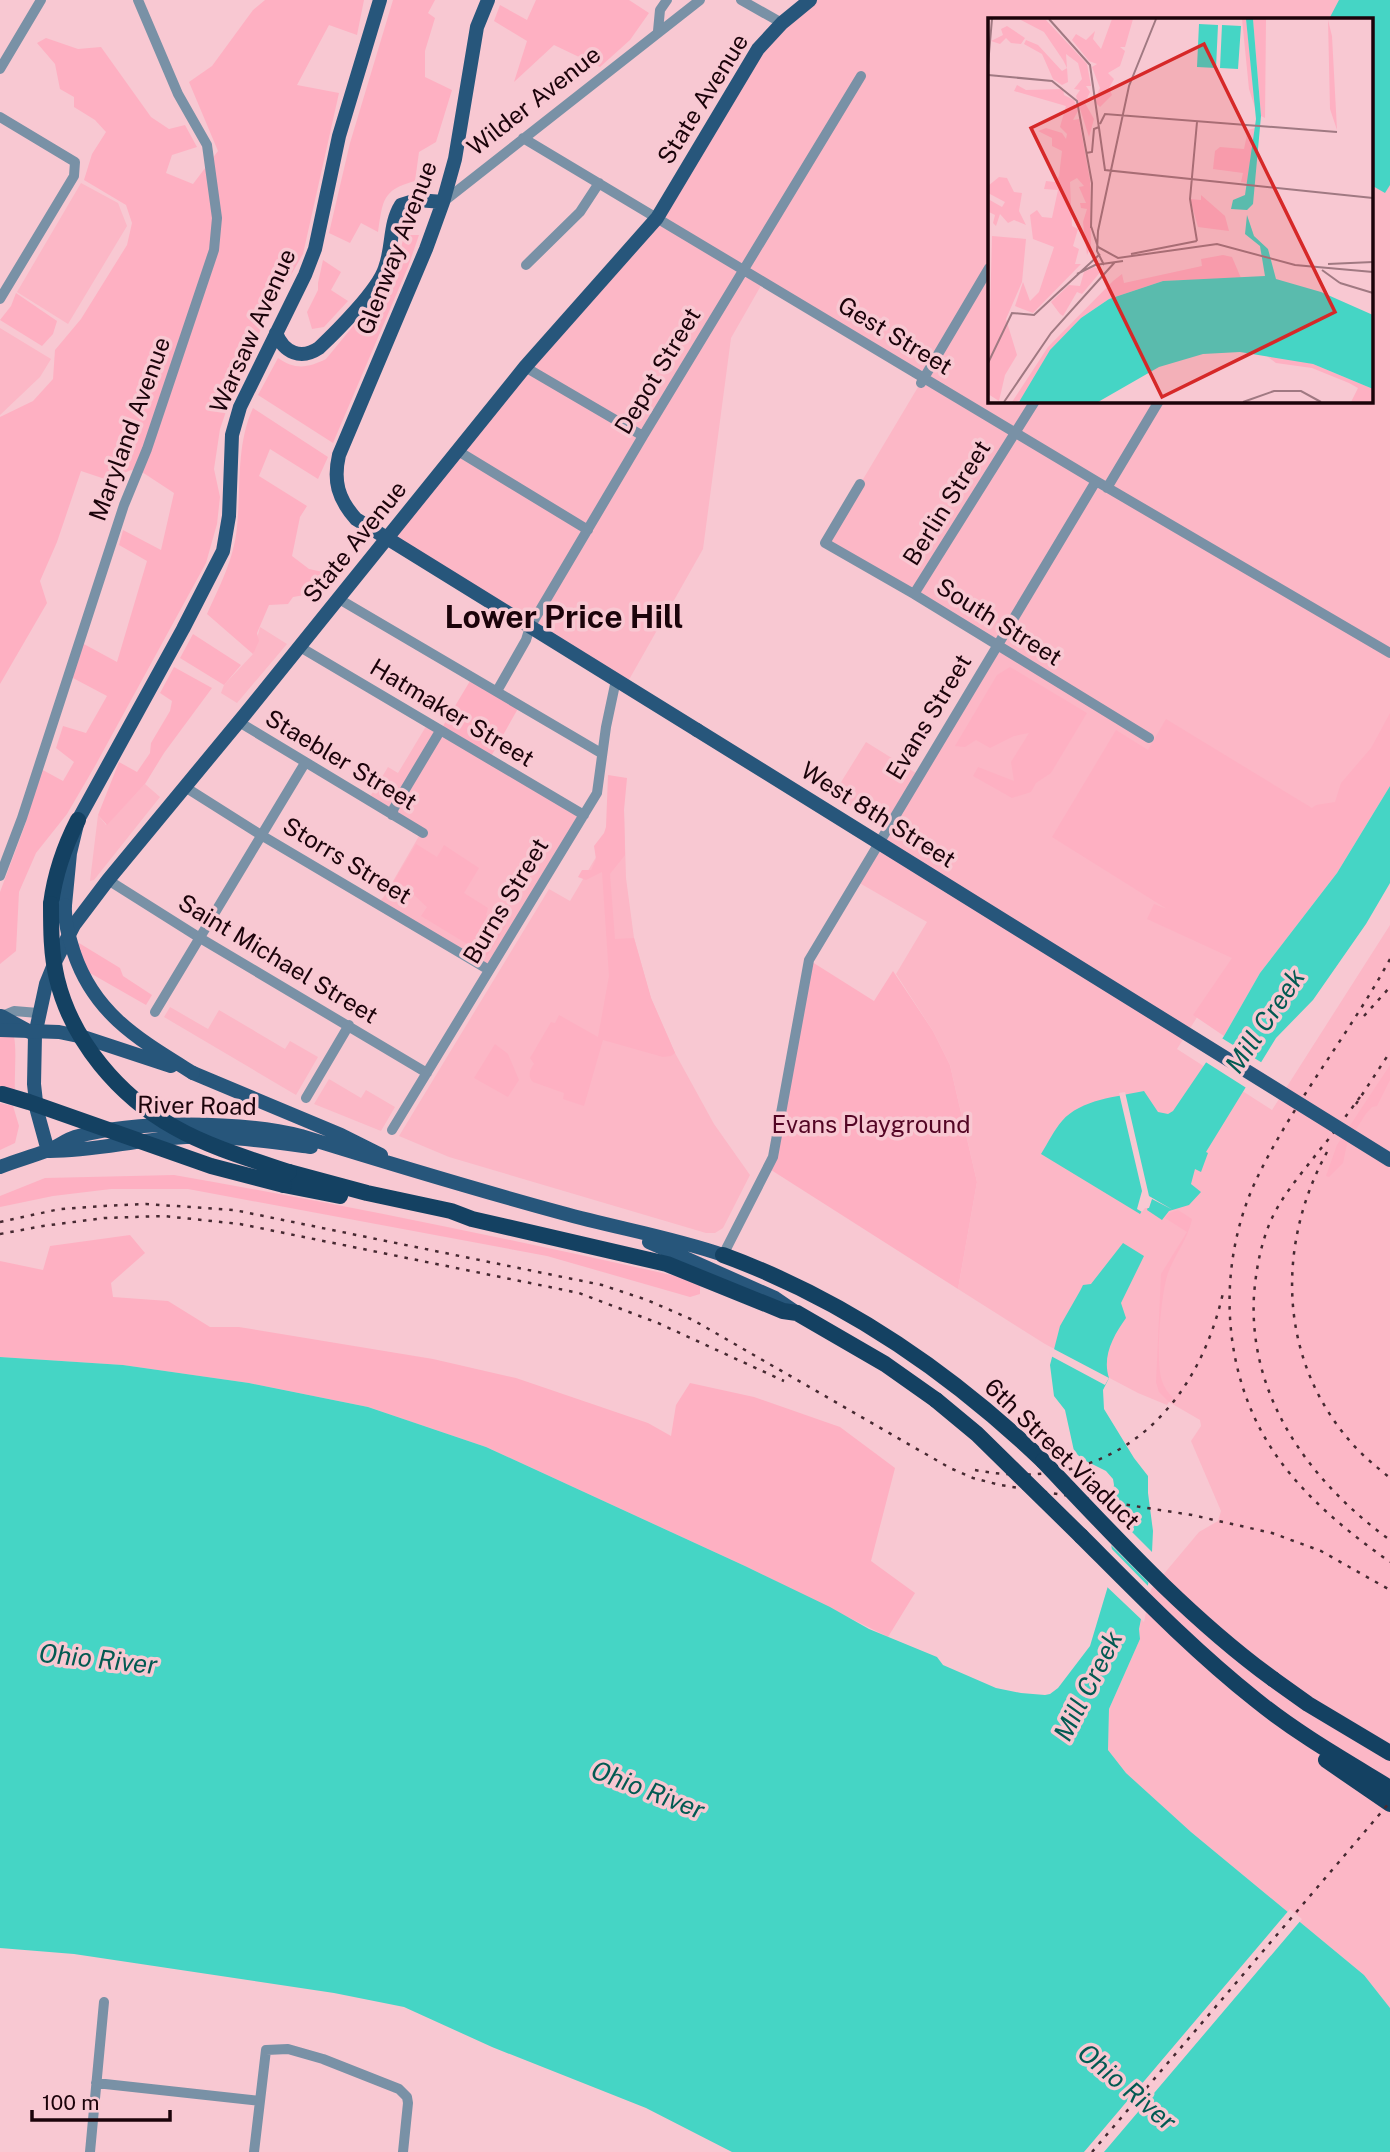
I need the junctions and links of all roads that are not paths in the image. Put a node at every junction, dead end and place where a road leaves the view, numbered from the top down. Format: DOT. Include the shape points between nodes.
graph roads {
  1 [pos="41,0"];
  2 [pos="138,0"];
  3 [pos="380,0"];
  4 [pos="488,0"];
  5 [pos="667,0"];
  6 [pos="700,0"];
  7 [pos="741,0"];
  8 [pos="810,0"];
  9 [pos="782,23"];
  10 [pos="659,31"];
  11 [pos="0,69"];
  12 [pos="861,76"];
  13 [pos="0,117"];
  14 [pos="523,138"];
  15 [pos="599,183"];
  16 [pos="443,202"];
  17 [pos="657,218"];
  18 [pos="526,265"];
  19 [pos="744,270"];
  20 [pos="988,270"];
  21 [pos="0,299"];
  22 [pos="276,333"];
  23 [pos="525,367"];
  24 [pos="922,380"];
  25 [pos="1034,402"];
  26 [pos="1158,402"];
  27 [pos="1016,434"];
  28 [pos="643,436"];
  29 [pos="458,451"];
  30 [pos="1096,481"];
  31 [pos="860,484"];
  32 [pos="1107,488"];
  33 [pos="345,506"];
  34 [pos="588,530"];
  35 [pos="387,538"];
  36 [pos="914,594"];
  37 [pos="339,598"];
  38 [pos="530,627"];
  39 [pos="996,645"];
  40 [pos="299,647"];
  41 [pos="1390,653"];
  42 [pos="621,683"];
  43 [pos="498,691"];
  44 [pos="239,722"];
  45 [pos="440,731"];
  46 [pos="1149,738"];
  47 [pos="601,753"];
  48 [pos="305,762"];
  49 [pos="185,787"];
  50 [pos="392,815"];
  51 [pos="583,816"];
  52 [pos="78,820"];
  53 [pos="423,833"];
  54 [pos="261,835"];
  55 [pos="0,876"];
  56 [pos="108,880"];
  57 [pos="58,905"];
  58 [pos="200,938"];
  59 [pos="489,970"];
  60 [pos="155,1012"];
  61 [pos="38,1013"];
  62 [pos="0,1016"];
  63 [pos="349,1026"];
  64 [pos="0,1030"];
  65 [pos="35,1035"];
  66 [pos="193,1073"];
  67 [pos="427,1073"];
  68 [pos="1,1094"];
  69 [pos="306,1098"];
  70 [pos="392,1130"];
  71 [pos="48,1151"];
  72 [pos="1390,1160"];
  73 [pos="0,1167"];
  74 [pos="409,1169"];
  75 [pos="287,1179"];
  76 [pos="623,1229"];
  77 [pos="723,1255"];
  78 [pos="773,1302"];
  79 [pos="1312,1741"];
  80 [pos="1390,1754"];
  81 [pos="1390,1788"];
  82 [pos="1390,1804"];
  83 [pos="104,2002"];
  84 [pos="96,2083"];
  85 [pos="260,2101"];
  86 [pos="90,2152"];
  87 [pos="254,2152"];
  88 [pos="403,2152"];
  1 -- 11 [label="street"];
  2 -- 55 [label="street, Maryland Avenue" via="178,94 207,145 217,218 214,250"];
  3 -- 22 [label="main road, Warsaw Avenue" via="339,136 315,249"];
  4 -- 16 [label="main road, Glenway Avenue" via="477,27 455,159"];
  5 -- 10 [label="street" via="660,10"];
  6 -- 10 [label="street, Wilder Avenue"];
  7 -- 9 [label="street"];
  8 -- 9 [label="main road, State Avenue"];
  9 -- 17 [label="main road, State Avenue" via="758,49"];
  10 -- 14 [label="street, Wilder Avenue"];
  12 -- 19 [label="street, Depot Street"];
  13 -- 21 [label="street" via="75,162 74,176"];
  14 -- 15 [label="street, Gest Street"];
  14 -- 16 [label="street, Wilder Avenue"];
  15 -- 17 [label="street, Gest Street"];
  15 -- 18 [label="street" via="580,212"];
  16 -- 22 [label="main road" via="418,200 401,205 379,280 319,348 297,354 284,346"];
  16 -- 33 [label="main road, Glenway Avenue" via="339,455 336,486"];
  17 -- 19 [label="street, Gest Street"];
  17 -- 23 [label="main road, State Avenue"];
  19 -- 24 [label="street, Gest Street"];
  19 -- 28 [label="street, Depot Street"];
  20 -- 24 [label="street"];
  22 -- 52 [label="main road, Warsaw Avenue" via="240,407 232,435 223,551"];
  23 -- 28 [label="street"];
  23 -- 29 [label="main road, State Avenue"];
  24 -- 27 [label="street, Gest Street"];
  25 -- 27 [label="street, Berlin Street"];
  26 -- 32 [label="street"];
  27 -- 30 [label="street, Gest Street"];
  27 -- 36 [label="street, Berlin Street"];
  28 -- 34 [label="street, Depot Street"];
  29 -- 34 [label="street"];
  29 -- 35 [label="main road, State Avenue"];
  30 -- 32 [label="street, Gest Street"];
  30 -- 39 [label="street, Evans Street"];
  31 -- 36 [label="street, South Street" via="825,543"];
  32 -- 41 [label="street, Gest Street"];
  33 -- 35 [label="main road, West 8th Street" via="356,519"];
  34 -- 38 [label="street, Depot Street"];
  35 -- 37 [label="main road, State Avenue"];
  35 -- 38 [label="main road, West 8th Street"];
  36 -- 39 [label="street, South Street"];
  37 -- 40 [label="main road, State Avenue"];
  37 -- 43 [label="street"];
  38 -- 42 [label="main road, West 8th Street"];
  38 -- 43 [label="street, Depot Street"];
  39 -- 46 [label="street, South Street"];
  39 -- 77 [label="street, Evans Street" via="809,960 773,1157"];
  40 -- 44 [label="main road, State Avenue"];
  40 -- 45 [label="street, Hatmaker Street"];
  42 -- 47 [label="street, Burns Street"];
  42 -- 72 [label="main road, West 8th Street, bridge"];
  43 -- 47 [label="street"];
  44 -- 48 [label="street, Staebler Street"];
  44 -- 49 [label="main road, State Avenue"];
  45 -- 50 [label="street"];
  45 -- 51 [label="street, Hatmaker Street"];
  47 -- 51 [label="street, Burns Street" via="597,793"];
  48 -- 50 [label="street, Staebler Street"];
  48 -- 54 [label="street"];
  49 -- 54 [label="street, Storrs Street"];
  49 -- 56 [label="main road, State Avenue"];
  50 -- 53 [label="street, Staebler Street"];
  51 -- 59 [label="street, Burns Street"];
  52 -- 57 [label="highway" via="61,858"];
  54 -- 58 [label="street"];
  54 -- 59 [label="street, Storrs Street"];
  56 -- 58 [label="street, Saint Michael Street"];
  56 -- 61 [label="main road, State Avenue" via="69,933"];
  57 -- 66 [label="main road, bridge" via="78,965 99,1001 128,1031"];
  57 -- 75 [label="highway, bridge" via="51,932 57,980 84,1041 106,1071 136,1101 175,1128"];
  58 -- 60 [label="street"];
  58 -- 63 [label="street, Saint Michael Street"];
  59 -- 67 [label="street, Burns Street"];
  61 -- 62 [label="street" via="14,1011"];
  61 -- 65 [label="main road, State Avenue"];
  62 -- 65 [label="main road"];
  63 -- 67 [label="street, Saint Michael Street"];
  63 -- 69 [label="street"];
  64 -- 66 [label="main road, bridge" via="83,1037"];
  65 -- 71 [label="main road, State Avenue" via="37,1111"];
  66 -- 74 [label="main road" via="295,1114"];
  67 -- 70 [label="street, Burns Street"];
  68 -- 75 [label="highway, bridge" via="211,1166"];
  71 -- 73 [label="main road, River Road"];
  71 -- 74 [label="main road, River Road" via="72,1138 130,1127 195,1126 289,1133"];
  74 -- 76 [label="main road, River Road"];
  75 -- 78 [label="highway, 6th Street Viaduct" via="451,1211 667,1264"];
  76 -- 77 [label="main road, River Road"];
  76 -- 78 [label="main road, River Road"];
  77 -- 80 [label="highway, 6th Street Viaduct, bridge" via="850,1315 979,1403 1201,1621 1273,1679"];
  78 -- 79 [label="highway, 6th Street Viaduct, bridge" via="885,1364 936,1400 977,1434 1177,1632 1258,1702"];
  79 -- 81 [label="highway"];
  79 -- 82 [label="highway" via="1322,1756"];
  83 -- 84 [label="street"];
  84 -- 85 [label="street"];
  84 -- 86 [label="street"];
  85 -- 87 [label="street"];
  85 -- 88 [label="street" via="266,2050 288,2049 370,2077 407,2096"];
}
